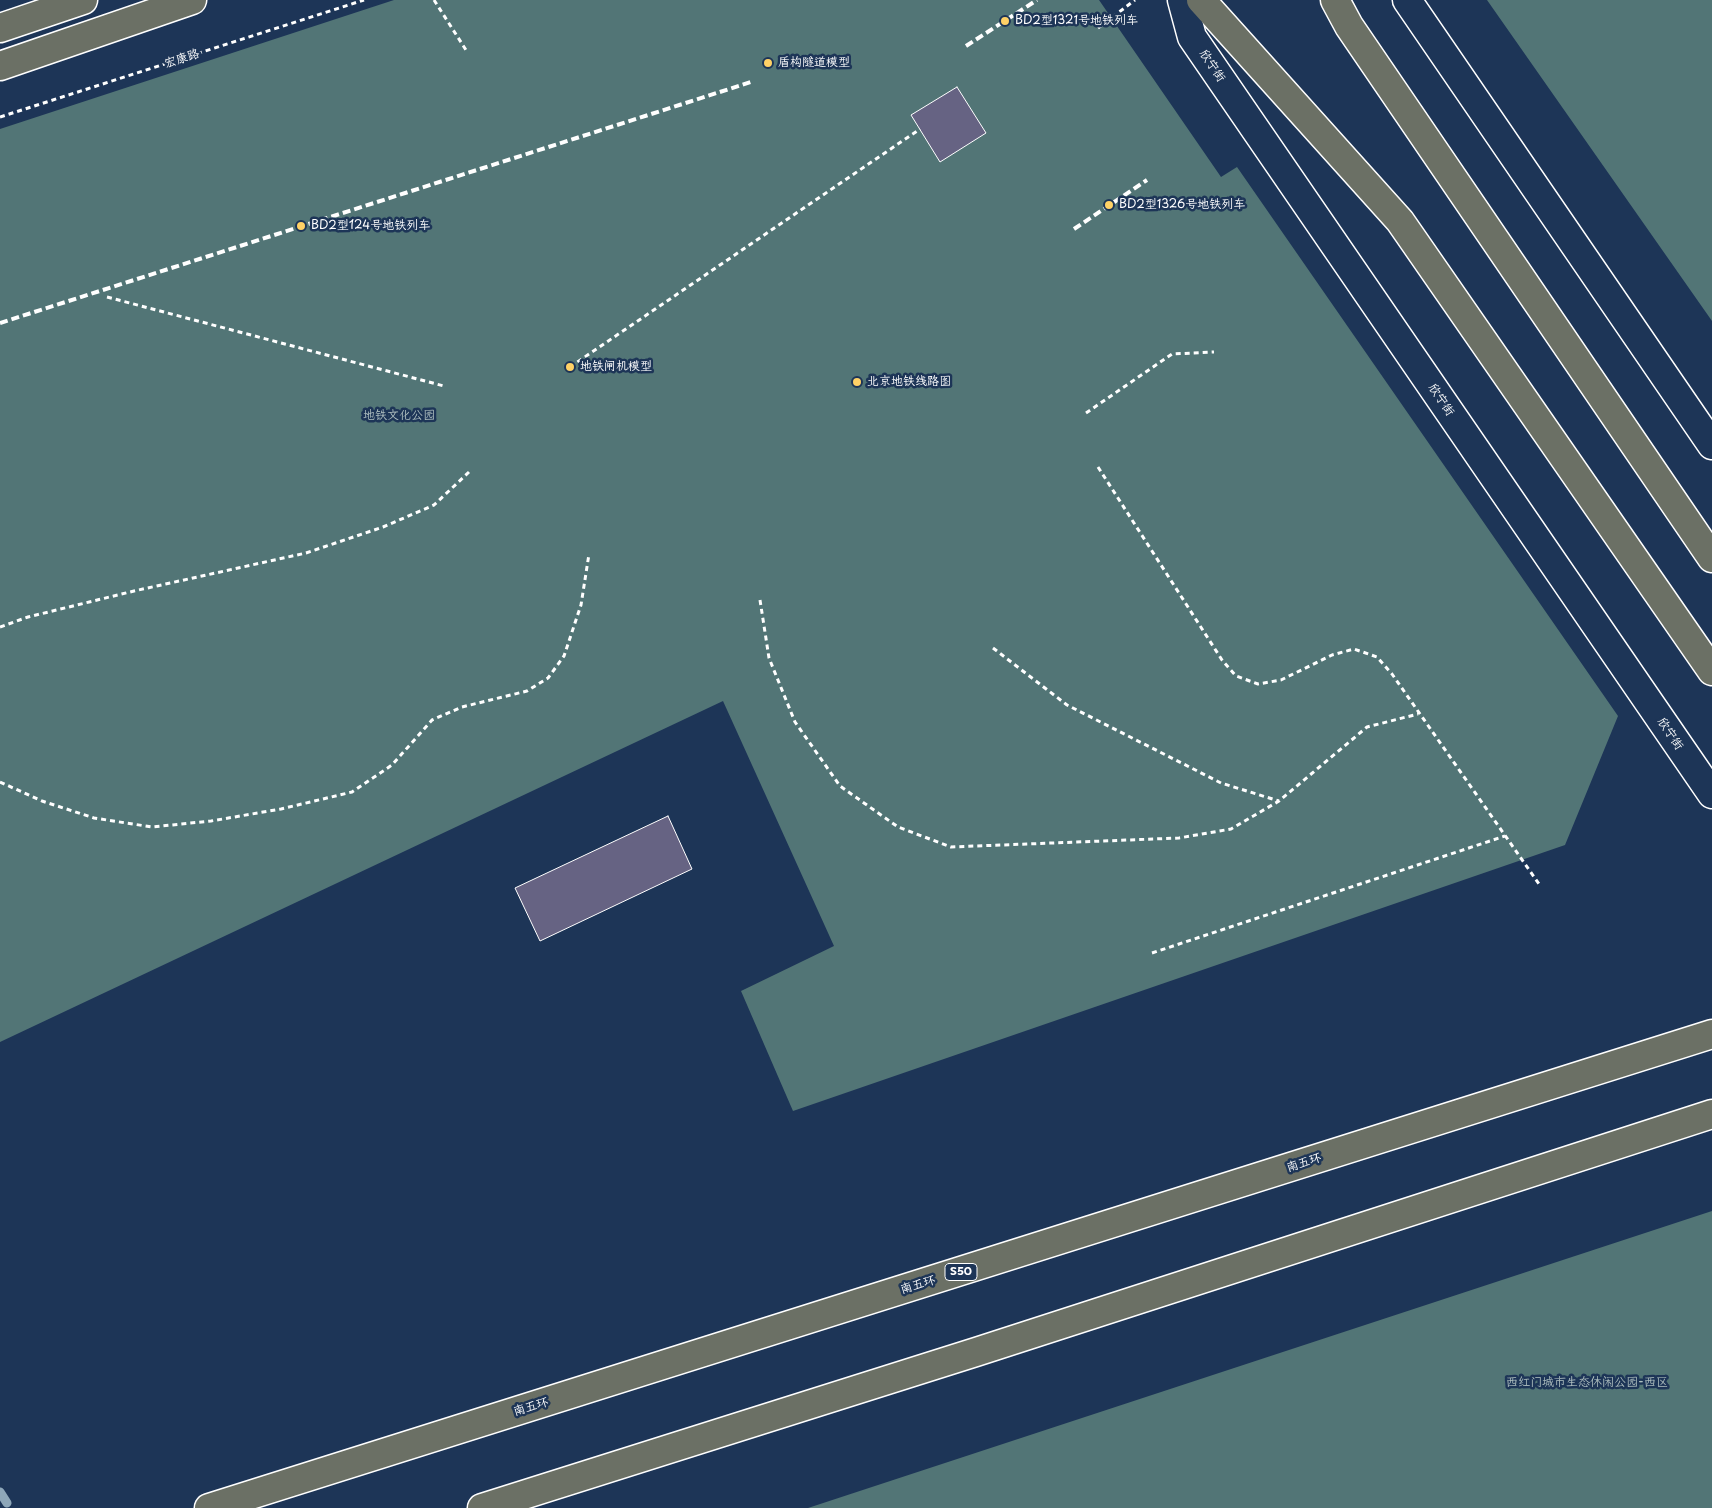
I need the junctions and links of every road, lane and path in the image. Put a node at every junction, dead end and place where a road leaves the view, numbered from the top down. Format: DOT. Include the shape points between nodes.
graph roads {
  1 [pos="83,0"];
  2 [pos="192,0"];
  3 [pos="364,0"];
  4 [pos="434,0"];
  5 [pos="1134,0"];
  6 [pos="1182,0"];
  7 [pos="1201,0"];
  8 [pos="1335,0"];
  9 [pos="1407,0"];
  10 [pos="0,28"];
  11 [pos="1098,28"];
  12 [pos="466,50"];
  13 [pos="0,66"];
  14 [pos="0,117"];
  15 [pos="920,129"];
  16 [pos="106,297"];
  17 [pos="1214,352"];
  18 [pos="570,367"];
  19 [pos="444,386"];
  20 [pos="1086,413"];
  21 [pos="1712,445"];
  22 [pos="1098,466"];
  23 [pos="469,472"];
  24 [pos="589,554"];
  25 [pos="1712,558"];
  26 [pos="760,600"];
  27 [pos="0,628"];
  28 [pos="993,648"];
  29 [pos="1712,671"];
  30 [pos="1418,714"];
  31 [pos="0,782"];
  32 [pos="1712,794"];
  33 [pos="1278,801"];
  34 [pos="1505,836"];
  35 [pos="1539,884"];
  36 [pos="1152,953"];
  37 [pos="1712,1034"];
  38 [pos="1712,1114"];
  39 [pos="209,1508"];
  40 [pos="482,1508"];
  1 -- 10 [label="main road"];
  2 -- 13 [label="main road"];
  3 -- 14 [label="path, 宏康路"];
  4 -- 12 [label="path"];
  5 -- 11 [label="path"];
  6 -- 32 [label="street, 欣宁街" via="1192,37"];
  7 -- 29 [label="main road" via="1400,221"];
  8 -- 25 [label="main road" via="1349,26"];
  9 -- 21 [label="street"];
  15 -- 18 [label="path"];
  16 -- 19 [label="path"];
  17 -- 20 [label="path" via="1172,354"];
  22 -- 30 [label="path" via="1222,660 1236,676 1258,684 1282,680 1332,655 1354,649 1377,657"];
  23 -- 27 [label="path" via="434,504 384,527 306,553 28,617"];
  24 -- 31 [label="path" via="581,605 564,656 548,678 527,691 462,707 432,720 392,765 352,792 281,809 152,827 94,818 42,801"];
  26 -- 33 [label="path" via="769,658 795,722 840,786 898,827 916,834 951,847 1179,838 1232,829"];
  28 -- 33 [label="path" via="1066,705 1221,783"];
  30 -- 33 [label="path" via="1367,727"];
  30 -- 34 [label="path"];
  34 -- 35 [label="path"];
  34 -- 36 [label="path"];
  37 -- 39 [label="main road, 南五环 / S50"];
  38 -- 40 [label="main road"];
}
